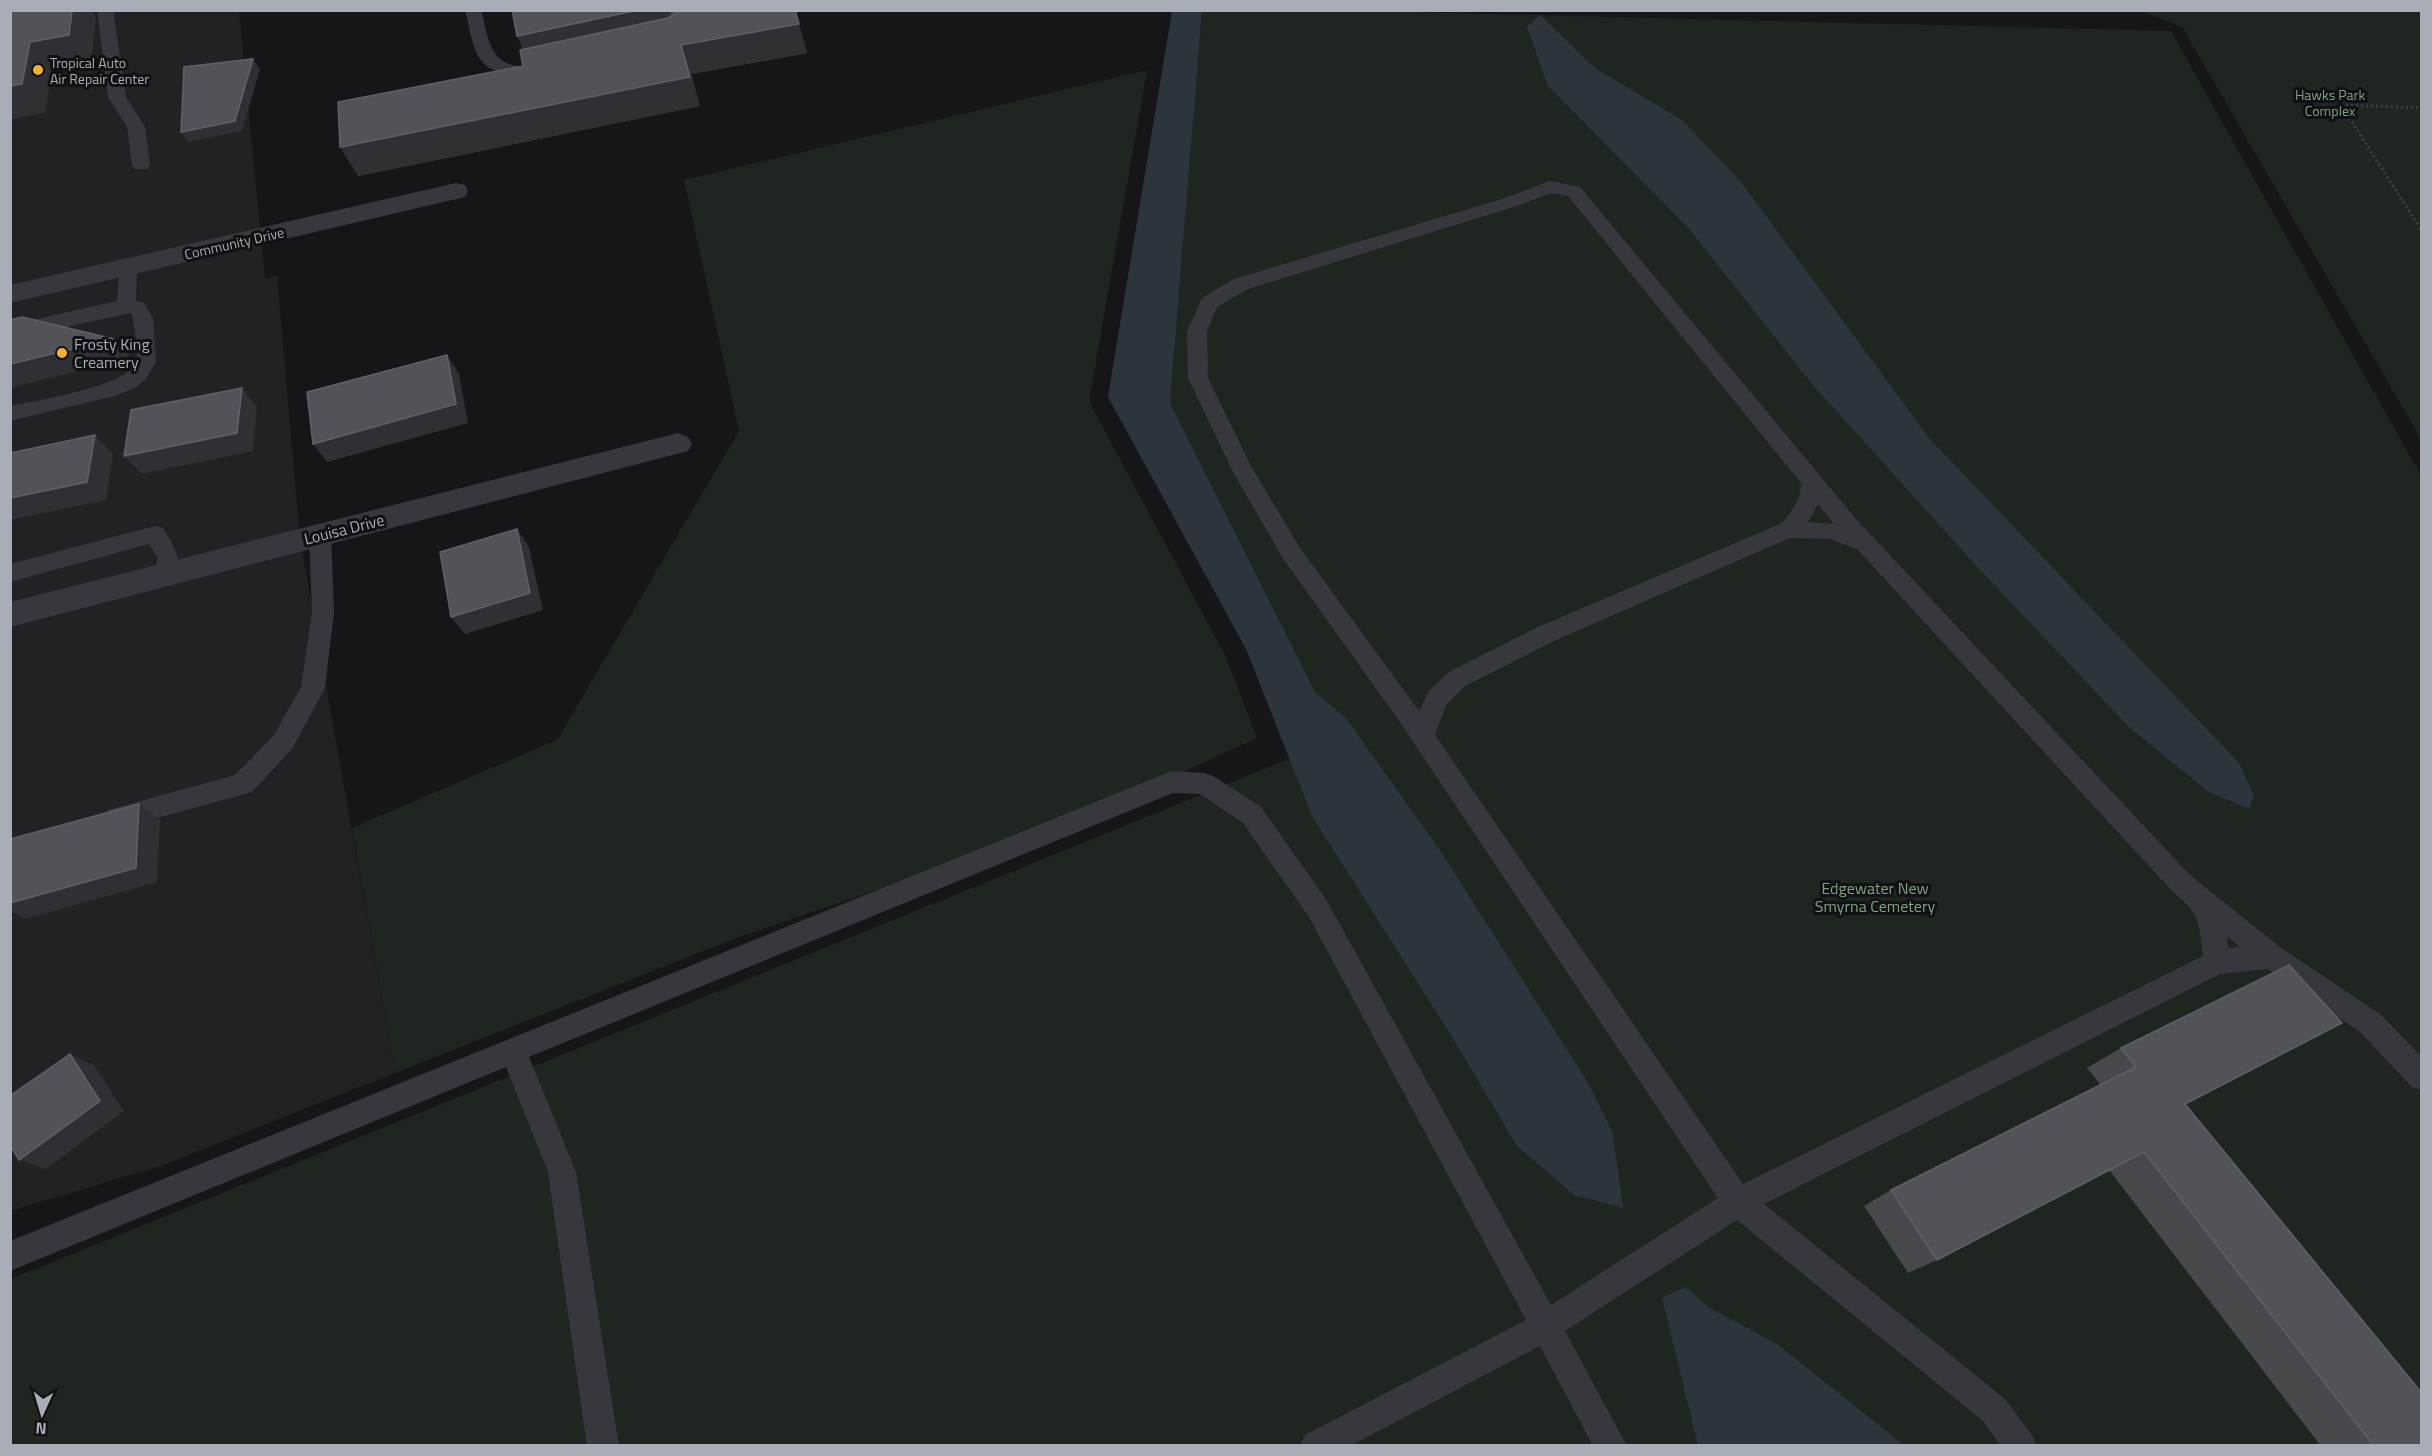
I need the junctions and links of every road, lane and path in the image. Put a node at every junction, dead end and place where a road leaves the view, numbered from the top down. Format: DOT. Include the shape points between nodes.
graph roads {
  1 [pos="105,10"];
  2 [pos="474,10"];
  3 [pos="563,65"];
  4 [pos="2421,108"];
  5 [pos="141,165"];
  6 [pos="456,191"];
  7 [pos="2421,231"];
  8 [pos="128,268"];
  9 [pos="10,294"];
  10 [pos="126,306"];
  11 [pos="10,332"];
  12 [pos="10,414"];
  13 [pos="678,444"];
  14 [pos="1812,482"];
  15 [pos="1788,530"];
  16 [pos="320,535"];
  17 [pos="1865,543"];
  18 [pos="10,573"];
  19 [pos="167,576"];
  20 [pos="10,615"];
  21 [pos="1422,737"];
  22 [pos="99,823"];
  23 [pos="2203,901"];
  24 [pos="2271,957"];
  25 [pos="2217,962"];
  26 [pos="513,1051"];
  27 [pos="2421,1077"];
  28 [pos="1738,1202"];
  29 [pos="10,1256"];
  30 [pos="1546,1326"];
  31 [pos="603,1446"];
  32 [pos="1316,1446"];
  33 [pos="1611,1446"];
  34 [pos="2021,1446"];
  1 -- 5 [label="lane" via="117,96 136,126"];
  2 -- 3 [label="lane" via="487,57 504,68 528,73"];
  4 -- 7 [label="path" via="2341,105"];
  6 -- 8 [label="street, Community Drive"];
  8 -- 9 [label="street, Community Drive"];
  8 -- 10 [label="lane"];
  10 -- 11 [label="lane"];
  10 -- 12 [label="lane" via="137,308 143,318 146,362 139,375 118,387"];
  13 -- 16 [label="street, Louisa Drive"];
  14 -- 15 [label="lane" via="1804,514"];
  14 -- 17 [label="lane"];
  14 -- 21 [label="lane" via="1574,191 1550,187 1241,284 1209,303 1197,331 1198,378 1241,468 1292,554"];
  15 -- 17 [label="lane" via="1831,531"];
  15 -- 21 [label="lane" via="1546,633 1457,679 1437,698"];
  16 -- 19 [label="street, Louisa Drive"];
  16 -- 22 [label="lane" via="322,612 313,688 283,742 243,784"];
  17 -- 23 [label="lane" via="2181,883"];
  18 -- 19 [label="lane" via="155,534 168,557"];
  19 -- 20 [label="street, Louisa Drive"];
  21 -- 28 [label="lane"];
  23 -- 24 [label="lane"];
  23 -- 25 [label="lane" via="2212,924"];
  24 -- 25 [label="lane"];
  24 -- 27 [label="lane" via="2370,1023"];
  25 -- 28 [label="lane"];
  26 -- 29 [label="lane"];
  26 -- 30 [label="lane" via="1172,782 1204,784 1252,815 1318,909"];
  26 -- 31 [label="lane" via="562,1172"];
  28 -- 30 [label="lane"];
  28 -- 34 [label="lane" via="1994,1410"];
  30 -- 32 [label="lane"];
  30 -- 33 [label="lane"];
}
